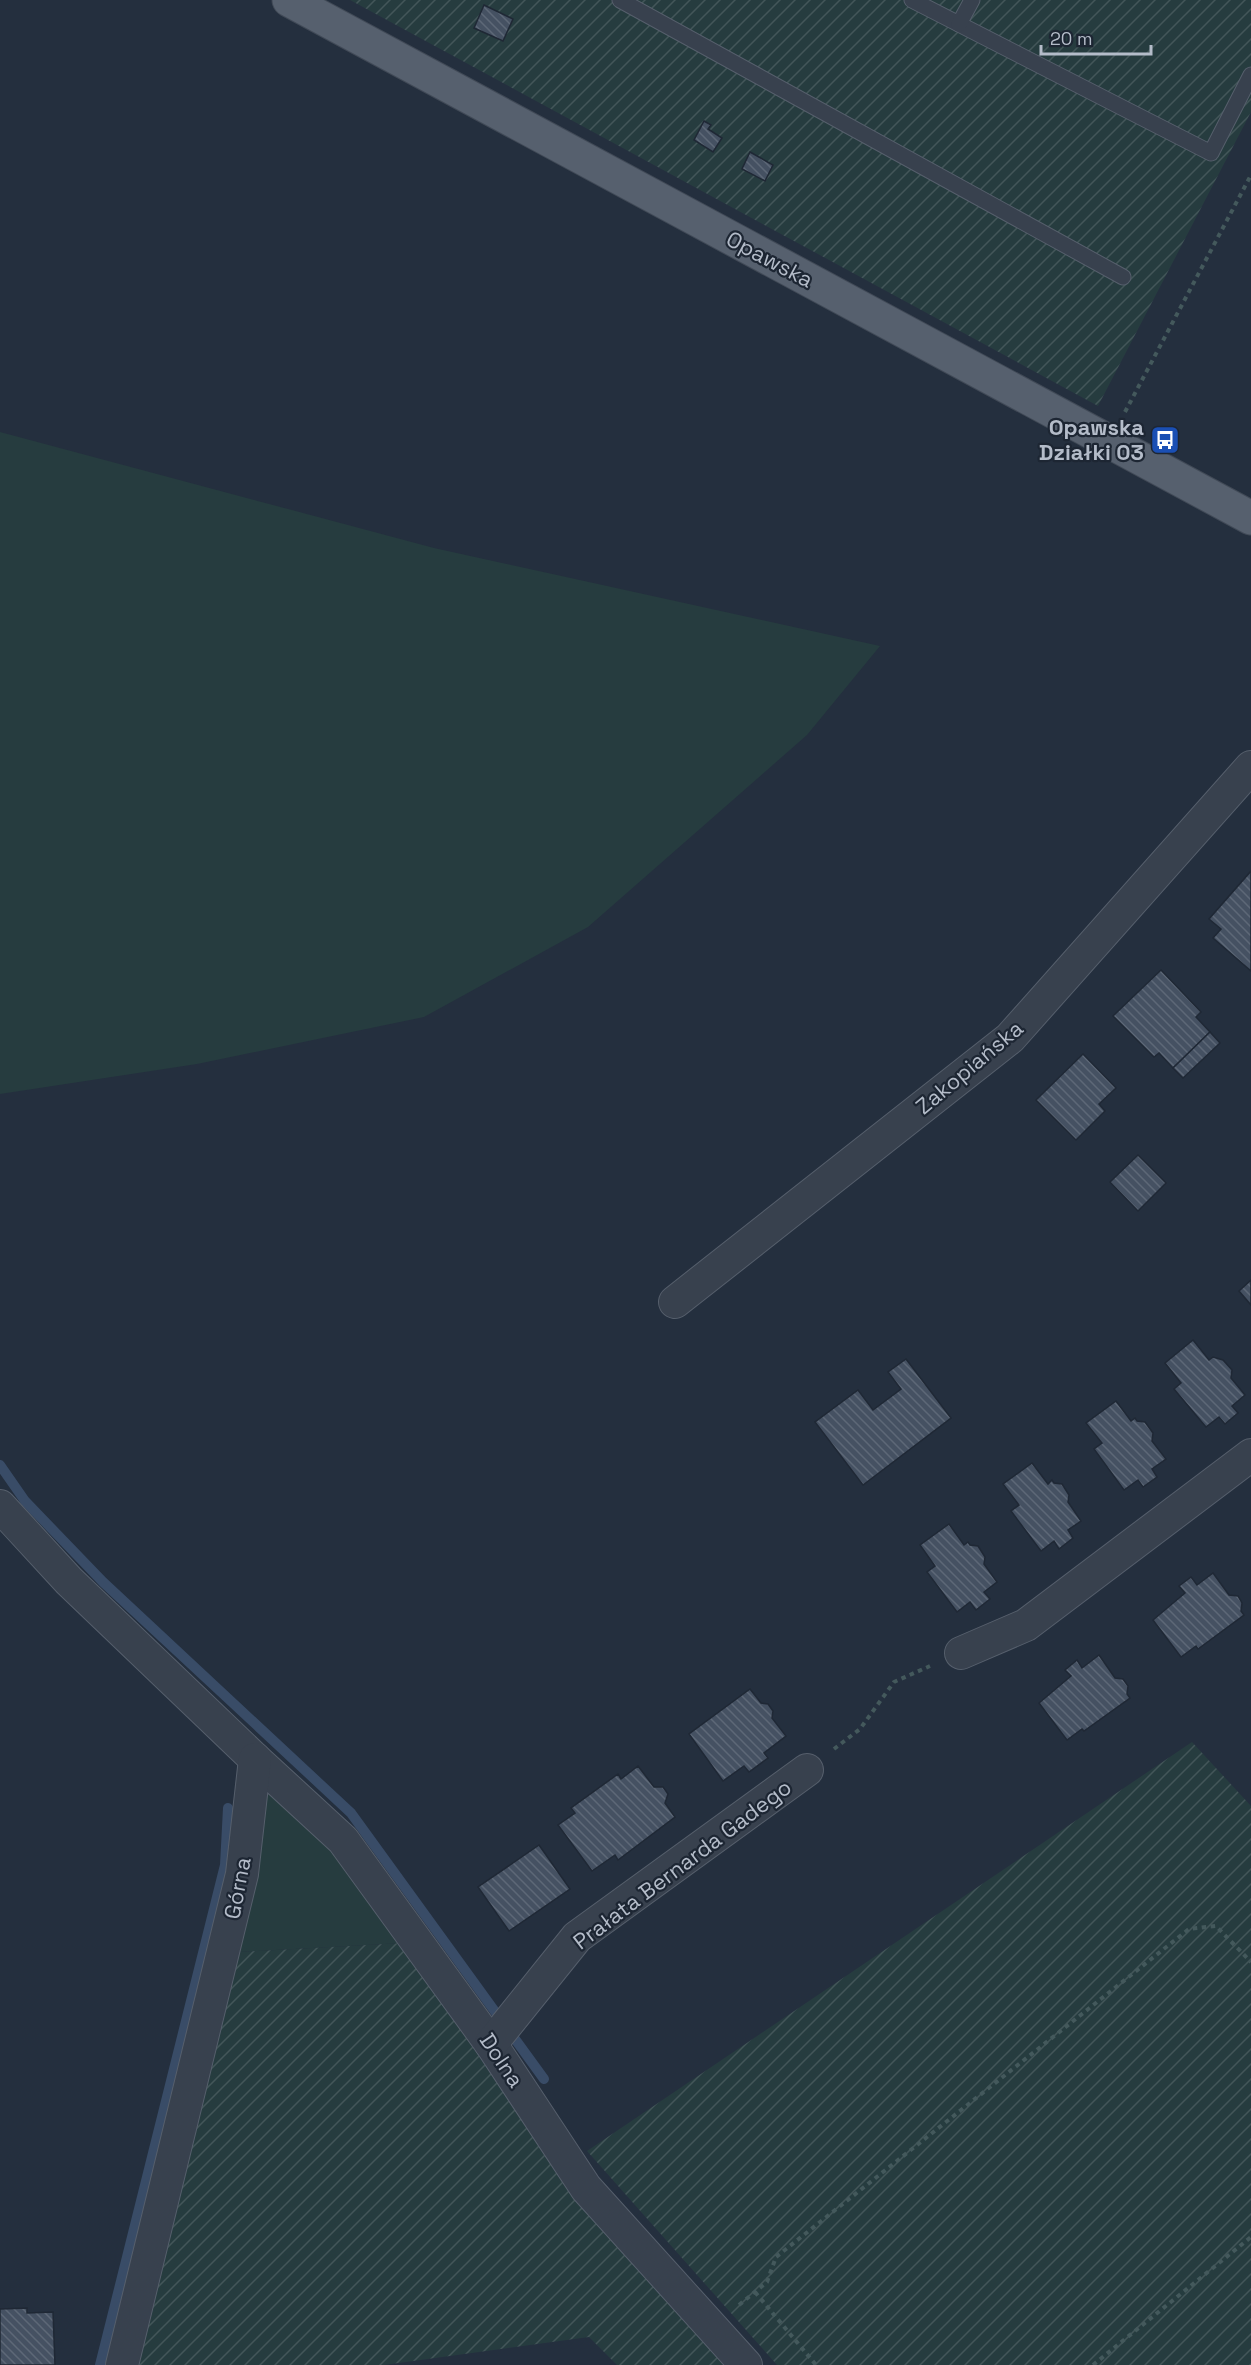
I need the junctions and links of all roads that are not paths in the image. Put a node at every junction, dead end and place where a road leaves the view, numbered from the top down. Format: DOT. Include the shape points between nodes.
graph roads {
  1 [pos="289,0"];
  2 [pos="620,0"];
  3 [pos="912,0"];
  4 [pos="972,0"];
  5 [pos="959,24"];
  6 [pos="1251,75"];
  7 [pos="1123,277"];
  8 [pos="1251,518"];
  9 [pos="1251,767"];
  10 [pos="675,1302"];
  11 [pos="1251,1455"];
  12 [pos="0,1506"];
  13 [pos="961,1653"];
  14 [pos="255,1759"];
  15 [pos="807,1770"];
  16 [pos="491,2044"];
  17 [pos="122,2365"];
  18 [pos="746,2365"];
  1 -- 8 [label="main road, Opawska"];
  2 -- 7 [label="lane"];
  3 -- 5 [label="lane"];
  4 -- 5 [label="lane"];
  5 -- 6 [label="lane" via="1211,153"];
  9 -- 10 [label="street, Zakopiańska" via="1010,1038"];
  11 -- 13 [label="street" via="1026,1625"];
  12 -- 14 [label="street" via="69,1581"];
  14 -- 16 [label="street, Dolna" via="342,1840"];
  14 -- 17 [label="street, Górna" via="242,1874"];
  15 -- 16 [label="street, Prałata Bernarda Gadego" via="577,1937"];
  16 -- 18 [label="street, Dolna" via="586,2188"];
}
